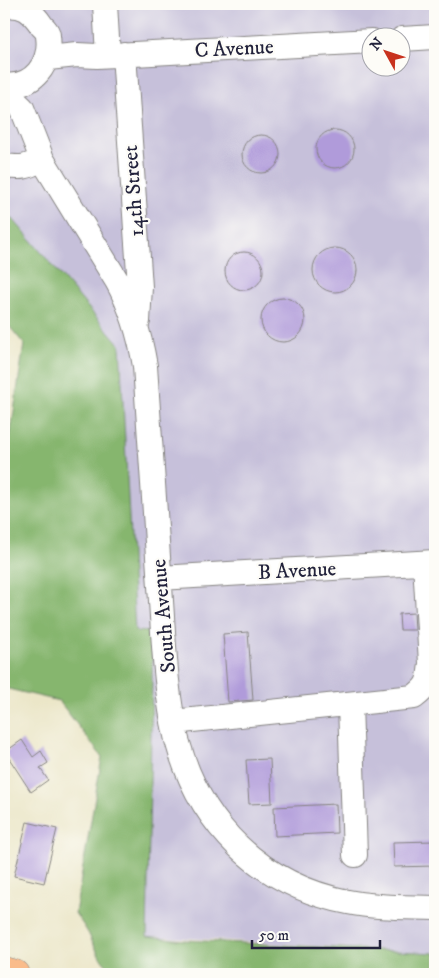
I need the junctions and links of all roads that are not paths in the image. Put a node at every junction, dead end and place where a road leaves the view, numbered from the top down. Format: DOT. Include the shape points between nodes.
graph roads {
  1 [pos="105,4"];
  2 [pos="4,6"];
  3 [pos="48,34"];
  4 [pos="435,37"];
  5 [pos="412,38"];
  6 [pos="362,41"];
  7 [pos="101,55"];
  8 [pos="48,58"];
  9 [pos="33,79"];
  10 [pos="4,85"];
  11 [pos="4,91"];
  12 [pos="22,108"];
  13 [pos="4,166"];
  14 [pos="48,169"];
  15 [pos="138,328"];
  16 [pos="430,563"];
  17 [pos="160,578"];
  18 [pos="350,704"];
  19 [pos="173,722"];
  20 [pos="355,855"];
  21 [pos="435,908"];
  22 [pos="4,971"];
  23 [pos="15,974"];
  1 -- 7 [label="lane, 14th Street"];
  2 -- 3 [label="lane" via="13,4 32,12"];
  3 -- 7 [label="lane"];
  3 -- 8 [label="lane"];
  4 -- 5 [label="lane"];
  6 -- 7 [label="lane, C Avenue"];
  7 -- 8 [label="lane, C Avenue"];
  7 -- 15 [label="lane, 14th Street" via="140,287"];
  8 -- 9 [label="lane"];
  9 -- 10 [label="lane" via="14,86"];
  9 -- 12 [label="lane"];
  11 -- 12 [label="lane"];
  12 -- 14 [label="lane, South Avenue"];
  13 -- 14 [label="lane"];
  14 -- 15 [label="lane, South Avenue" via="125,296"];
  15 -- 17 [label="lane, South Avenue" via="145,366"];
  16 -- 17 [label="lane, B Avenue"];
  16 -- 18 [label="lane" via="431,663 430,678 424,689 414,697"];
  17 -- 19 [label="lane, South Avenue"];
  18 -- 19 [label="lane"];
  18 -- 20 [label="lane"];
  19 -- 21 [label="lane, South Avenue" via="187,771 210,814 240,848 262,866 294,885 330,898 371,906"];
  22 -- 23 [label="main road"];
}
